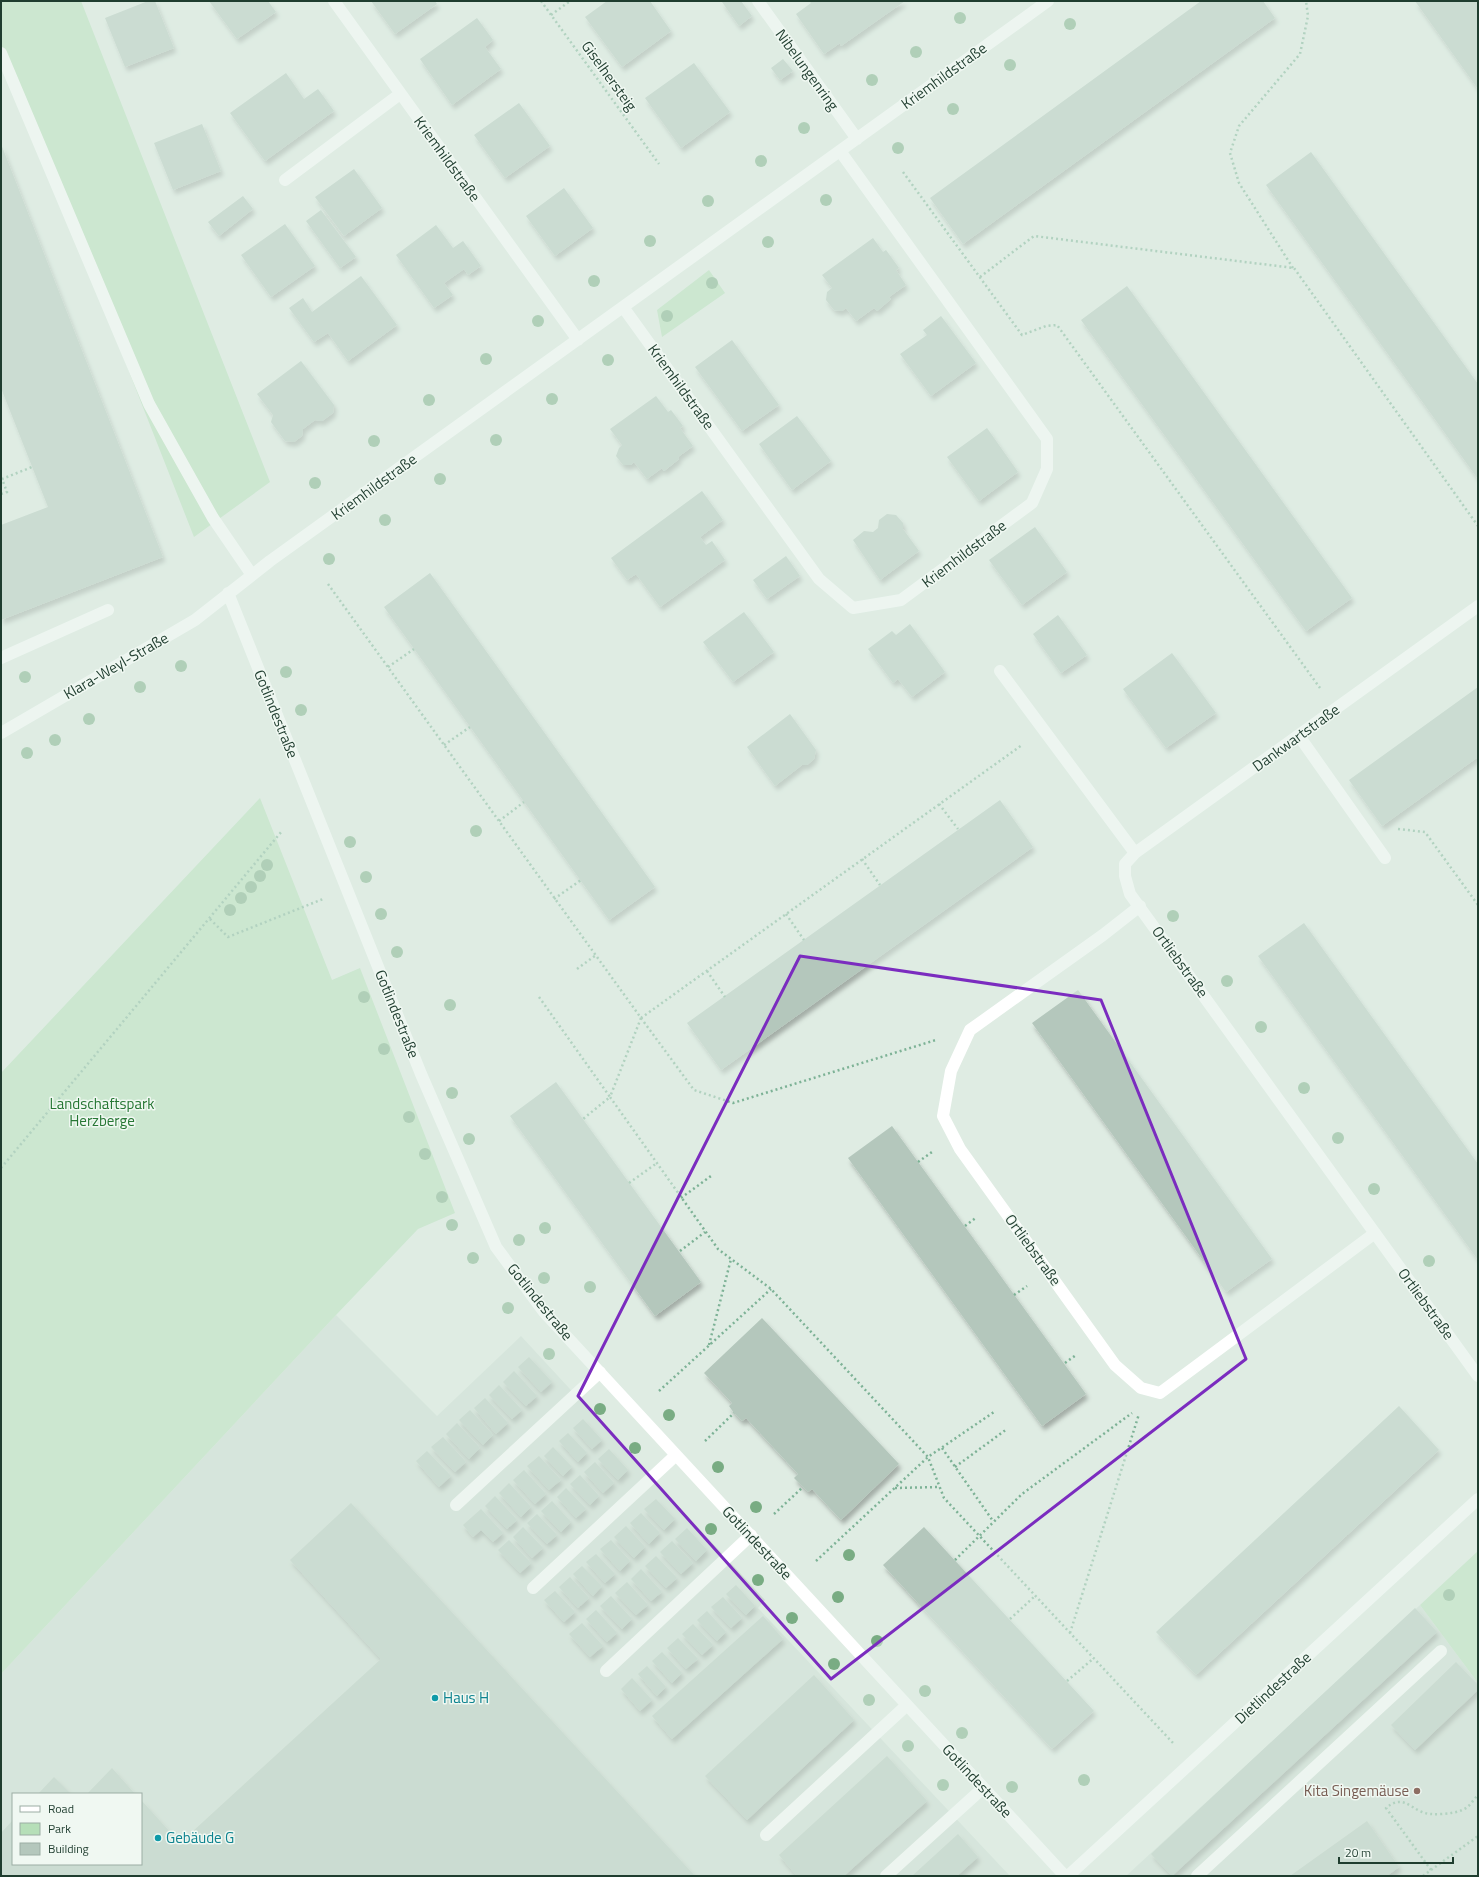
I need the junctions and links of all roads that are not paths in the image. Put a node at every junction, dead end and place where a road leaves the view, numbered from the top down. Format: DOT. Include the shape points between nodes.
graph roads {
  1 [pos="334,1"];
  2 [pos="758,1"];
  3 [pos="1048,1"];
  4 [pos="1,53"];
  5 [pos="400,94"];
  6 [pos="857,139"];
  7 [pos="840,151"];
  8 [pos="285,180"];
  9 [pos="623,307"];
  10 [pos="578,340"];
  11 [pos="252,574"];
  12 [pos="228,593"];
  13 [pos="1478,606"];
  14 [pos="108,610"];
  15 [pos="1,658"];
  16 [pos="1000,671"];
  17 [pos="1,733"];
  18 [pos="1299,736"];
  19 [pos="1134,853"];
  20 [pos="1385,858"];
  21 [pos="1125,876"];
  22 [pos="1140,906"];
  23 [pos="1375,1233"];
  24 [pos="600,1372"];
  25 [pos="1478,1376"];
  26 [pos="676,1455"];
  27 [pos="1478,1499"];
  28 [pos="456,1505"];
  29 [pos="751,1535"];
  30 [pos="533,1588"];
  31 [pos="1441,1651"];
  32 [pos="606,1672"];
  33 [pos="907,1705"];
  34 [pos="983,1788"];
  35 [pos="766,1835"];
  36 [pos="886,1876"];
  37 [pos="1067,1876"];
  38 [pos="1197,1876"];
  1 -- 5 [label="street, Kriemhildstraße"];
  2 -- 6 [label="street, Nibelungenring"];
  3 -- 6 [label="street, Kriemhildstraße"];
  4 -- 11 [label="street" via="149,404 213,518"];
  5 -- 8 [label="street"];
  5 -- 10 [label="street, Kriemhildstraße"];
  6 -- 7 [label="street, Kriemhildstraße"];
  7 -- 9 [label="street, Kriemhildstraße"];
  7 -- 9 [label="street, Kriemhildstraße" via="1047,439 1046,469 1032,503 901,600 853,608 819,579"];
  9 -- 10 [label="street, Kriemhildstraße"];
  10 -- 11 [label="street, Kriemhildstraße"];
  11 -- 12 [label="street, Kriemhildstraße"];
  12 -- 17 [label="street, Klara-Weyl-Straße" via="195,620"];
  12 -- 24 [label="street, Gotlindestraße" via="421,1074 496,1247 544,1312"];
  13 -- 18 [label="street, Dankwartstraße"];
  14 -- 15 [label="street"];
  16 -- 19 [label="street"];
  18 -- 19 [label="street, Dankwartstraße"];
  18 -- 20 [label="street"];
  19 -- 21 [label="street, Dankwartstraße" via="1125,864"];
  21 -- 22 [label="street, Ortliebstraße" via="1130,894"];
  22 -- 23 [label="street, Ortliebstraße"];
  22 -- 23 [label="street, Ortliebstraße" via="970,1030 951,1071 943,1116 960,1149 1115,1365 1141,1388 1160,1393"];
  23 -- 25 [label="street, Ortliebstraße"];
  24 -- 26 [label="street, Gotlindestraße"];
  24 -- 28 [label="street"];
  26 -- 29 [label="street, Gotlindestraße"];
  26 -- 30 [label="street"];
  27 -- 37 [label="street, Dietlindestraße"];
  29 -- 32 [label="street"];
  29 -- 33 [label="street, Gotlindestraße"];
  31 -- 38 [label="street"];
  33 -- 34 [label="street, Gotlindestraße"];
  33 -- 35 [label="street"];
  34 -- 36 [label="street"];
  34 -- 37 [label="street, Gotlindestraße"];
}
